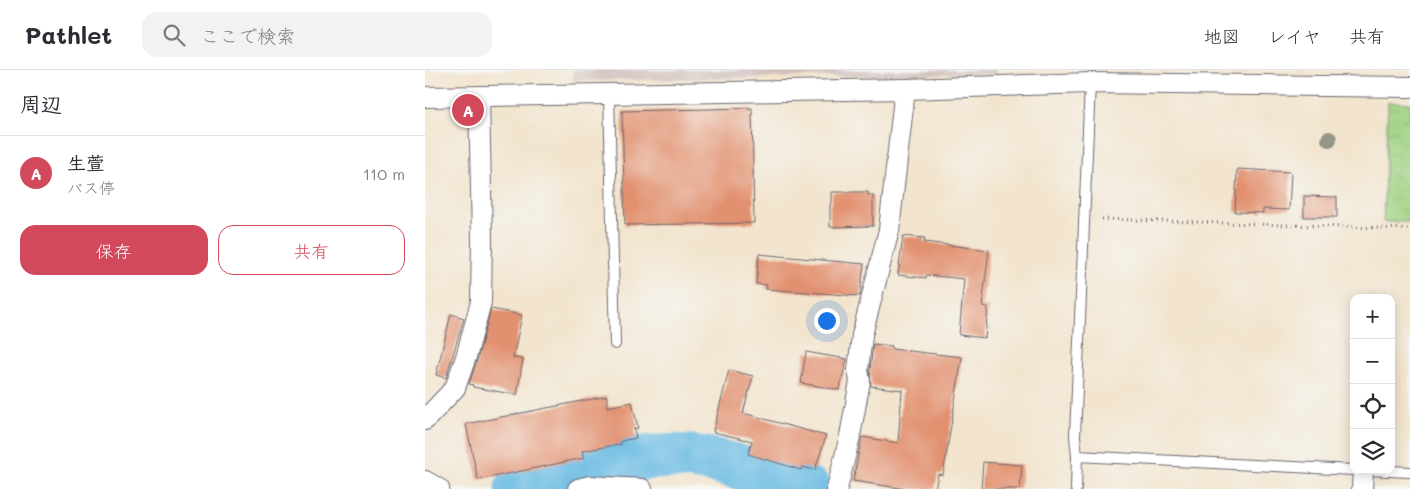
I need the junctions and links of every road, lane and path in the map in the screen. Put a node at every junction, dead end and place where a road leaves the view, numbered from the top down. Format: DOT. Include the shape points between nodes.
graph roads {
  1 [pos="1090,77"];
  2 [pos="1410,87"];
  3 [pos="905,89"];
  4 [pos="609,94"];
  5 [pos="479,96"];
  6 [pos="425,97"];
  7 [pos="1084,218"];
  8 [pos="1410,229"];
  9 [pos="615,344"];
  10 [pos="425,420"];
  11 [pos="1077,456"];
  12 [pos="1350,470"];
  13 [pos="1395,471"];
  14 [pos="1410,472"];
  15 [pos="1363,474"];
  16 [pos="425,481"];
  17 [pos="842,488"];
  18 [pos="439,489"];
  19 [pos="578,489"];
  20 [pos="642,489"];
  21 [pos="1076,489"];
  22 [pos="1362,489"];
  1 -- 2 [label="street"];
  1 -- 3 [label="street"];
  1 -- 7 [label="lane"];
  3 -- 4 [label="street"];
  3 -- 17 [label="street" via="889,230 862,335 860,381"];
  4 -- 5 [label="street"];
  4 -- 9 [label="lane"];
  5 -- 6 [label="street"];
  5 -- 10 [label="street" via="481,302 455,388"];
  7 -- 8 [label="path"];
  7 -- 11 [label="lane" via="1075,436"];
  11 -- 12 [label="lane"];
  11 -- 21 [label="lane"];
  13 -- 14 [label="lane"];
  15 -- 22 [label="street"];
  16 -- 18 [label="street"];
  19 -- 20 [label="street" via="591,486"];
}
